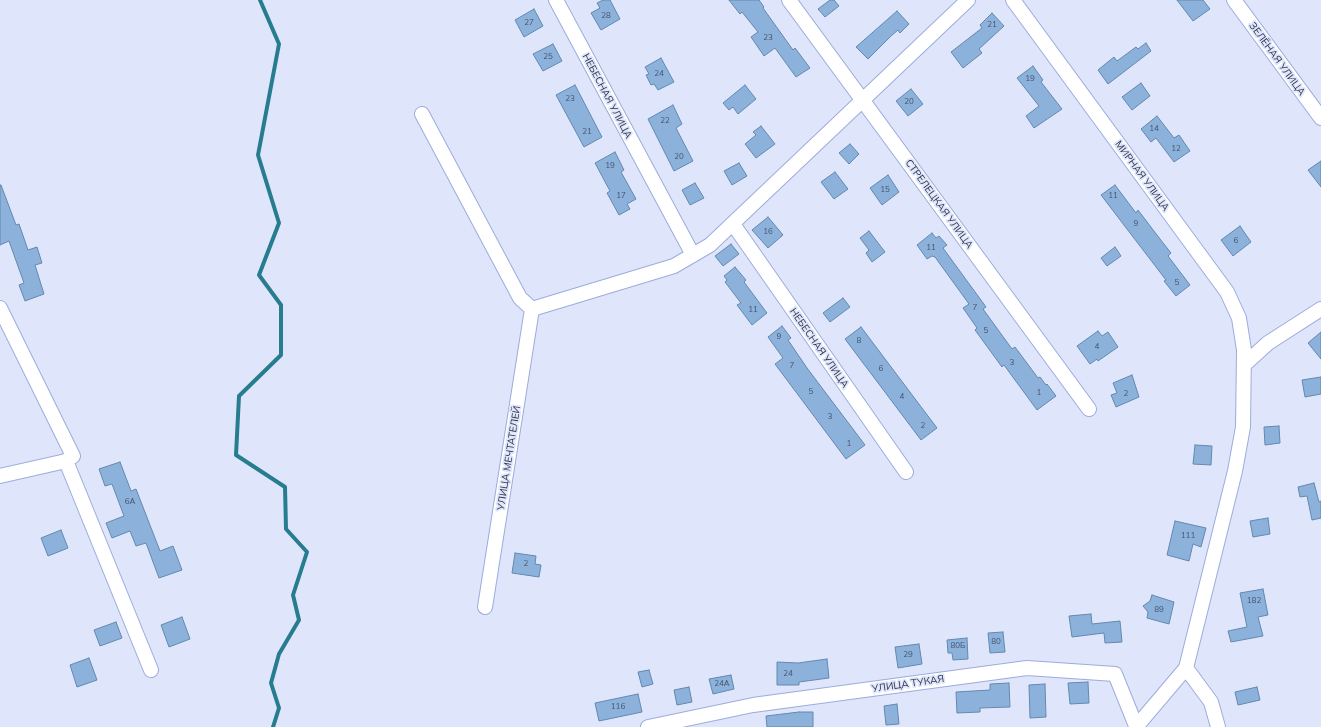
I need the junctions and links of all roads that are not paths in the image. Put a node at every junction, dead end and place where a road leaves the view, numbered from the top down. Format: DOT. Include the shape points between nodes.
graph roads {
  1 [pos="556,0"];
  2 [pos="789,0"];
  3 [pos="968,0"];
  4 [pos="1013,0"];
  5 [pos="1234,0"];
  6 [pos="863,99"];
  7 [pos="422,114"];
  8 [pos="1321,118"];
  9 [pos="733,224"];
  10 [pos="693,255"];
  11 [pos="0,308"];
  12 [pos="532,309"];
  13 [pos="1321,309"];
  14 [pos="1245,364"];
  15 [pos="1089,409"];
  16 [pos="66,461"];
  17 [pos="906,472"];
  18 [pos="0,476"];
  19 [pos="485,607"];
  20 [pos="1186,668"];
  21 [pos="151,670"];
  22 [pos="1136,726"];
  23 [pos="648,727"];
  24 [pos="1218,727"];
  1 -- 10 [label="street, НЕБЕСНАЯ УЛИЦА"];
  2 -- 6 [label="street, СТРЕЛЕЦКАЯ УЛИЦА"];
  3 -- 6 [label="street"];
  4 -- 14 [label="street, МИРНАЯ УЛИЦА" via="1227,292 1238,318"];
  5 -- 8 [label="street, ЗЕЛЁНАЯ УЛИЦА"];
  6 -- 9 [label="street"];
  6 -- 15 [label="street, СТРЕЛЕЦКАЯ УЛИЦА"];
  7 -- 12 [label="street" via="520,298"];
  9 -- 10 [label="street" via="710,245"];
  9 -- 17 [label="street, НЕБЕСНАЯ УЛИЦА"];
  10 -- 12 [label="street" via="674,266"];
  11 -- 16 [label="street" via="74,456"];
  12 -- 19 [label="street, УЛИЦА МЕЧТАТЕЛЕЙ"];
  13 -- 14 [label="street" via="1268,343"];
  14 -- 20 [label="street, МИРНАЯ УЛИЦА" via="1243,427 1235,471"];
  16 -- 18 [label="street"];
  16 -- 21 [label="street"];
  20 -- 22 [label="street"];
  20 -- 24 [label="street" via="1211,702"];
  22 -- 23 [label="street, УЛИЦА ТУКАЯ" via="1115,674 1027,668 753,706"];
}
